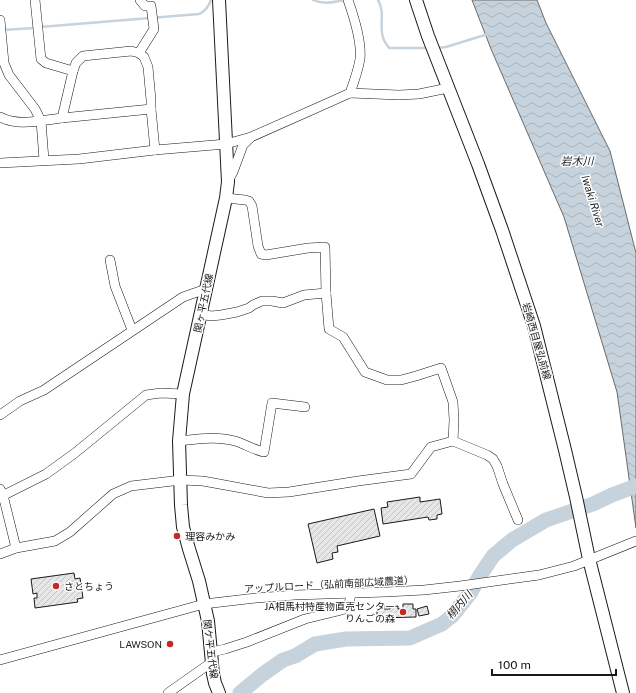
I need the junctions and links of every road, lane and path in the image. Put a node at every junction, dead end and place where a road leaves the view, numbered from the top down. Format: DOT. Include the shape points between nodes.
graph roads {
  1 [pos="35,0"];
  2 [pos="140,0"];
  3 [pos="219,0"];
  4 [pos="416,0"];
  5 [pos="349,2"];
  6 [pos="1,27"];
  7 [pos="139,53"];
  8 [pos="2,63"];
  9 [pos="72,71"];
  10 [pos="448,88"];
  11 [pos="350,93"];
  12 [pos="151,109"];
  13 [pos="0,118"];
  14 [pos="62,118"];
  15 [pos="41,121"];
  16 [pos="251,136"];
  17 [pos="226,144"];
  18 [pos="155,150"];
  19 [pos="44,160"];
  20 [pos="0,163"];
  21 [pos="228,182"];
  22 [pos="226,198"];
  23 [pos="110,260"];
  24 [pos="206,289"];
  25 [pos="326,293"];
  26 [pos="201,314"];
  27 [pos="132,330"];
  28 [pos="183,394"];
  29 [pos="305,407"];
  30 [pos="0,415"];
  31 [pos="453,441"];
  32 [pos="179,442"];
  33 [pos="181,480"];
  34 [pos="1,494"];
  35 [pos="518,520"];
  36 [pos="636,541"];
  37 [pos="16,548"];
  38 [pos="0,554"];
  39 [pos="589,560"];
  40 [pos="351,593"];
  41 [pos="204,604"];
  42 [pos="212,657"];
  43 [pos="0,660"];
  44 [pos="217,692"];
  45 [pos="168,693"];
  46 [pos="623,693"];
  1 -- 9 [label="street" via="41,59"];
  2 -- 7 [label="street" via="145,6 151,6 154,29"];
  3 -- 17 [label="main road, 関ヶ平五代線"];
  4 -- 10 [label="main road, 岩崎西目屋弘前線"];
  5 -- 11 [label="street" via="356,26 360,59"];
  6 -- 8 [label="street"];
  7 -- 9 [label="street" via="131,51 83,56"];
  7 -- 12 [label="street" via="144,57 148,67"];
  8 -- 15 [label="street"];
  9 -- 14 [label="street"];
  10 -- 11 [label="street" via="419,94"];
  10 -- 39 [label="main road, 岩崎西目屋弘前線" via="520,283 542,355"];
  11 -- 16 [label="street"];
  12 -- 14 [label="street"];
  12 -- 18 [label="street"];
  13 -- 15 [label="street" via="16,122"];
  14 -- 15 [label="street"];
  15 -- 19 [label="street"];
  16 -- 17 [label="street"];
  16 -- 21 [label="street" via="243,145"];
  17 -- 18 [label="street"];
  17 -- 21 [label="main road, 関ヶ平五代線"];
  18 -- 19 [label="street" via="79,159"];
  19 -- 20 [label="street"];
  21 -- 22 [label="main road, 関ヶ平五代線"];
  22 -- 24 [label="main road, 関ヶ平五代線"];
  22 -- 25 [label="street" via="249,201 261,254 325,247"];
  23 -- 27 [label="street" via="115,286"];
  24 -- 26 [label="main road, 関ヶ平五代線"];
  24 -- 27 [label="street" via="183,297"];
  25 -- 26 [label="street" via="304,295 283,303 262,300 249,308 221,315"];
  25 -- 31 [label="street" via="329,329 344,337 365,372 387,380 401,380 441,368 453,402"];
  26 -- 28 [label="main road, 関ヶ平五代線"];
  27 -- 30 [label="street" via="44,390 20,401"];
  28 -- 32 [label="main road, 関ヶ平五代線"];
  28 -- 34 [label="street" via="146,395 46,474"];
  29 -- 32 [label="street" via="272,403 264,452 222,438"];
  31 -- 33 [label="street" via="431,447 411,474 289,492 268,493 203,481"];
  31 -- 35 [label="street" via="493,459"];
  32 -- 33 [label="main road, 関ヶ平五代線"];
  33 -- 37 [label="street" via="131,486 113,494 70,532 55,541"];
  33 -- 41 [label="main road, 関ヶ平五代線" via="183,527"];
  34 -- 37 [label="street"];
  36 -- 39 [label="street, アップルロード（弘前南部広域農道）"];
  37 -- 38 [label="street"];
  39 -- 40 [label="street, アップルロード（弘前南部広域農道）" via="548,573 504,580 394,592"];
  39 -- 46 [label="main road, 岩崎西目屋弘前線"];
  40 -- 41 [label="street, アップルロード（弘前南部広域農道）" via="295,595"];
  40 -- 42 [label="street" via="349,605 342,610 305,619 225,649"];
  41 -- 42 [label="main road, 関ケ平五代線"];
  41 -- 43 [label="street, アップルロード（弘前南部広域農道）"];
  42 -- 44 [label="main road, 関ケ平五代線"];
  42 -- 45 [label="street"];
}
